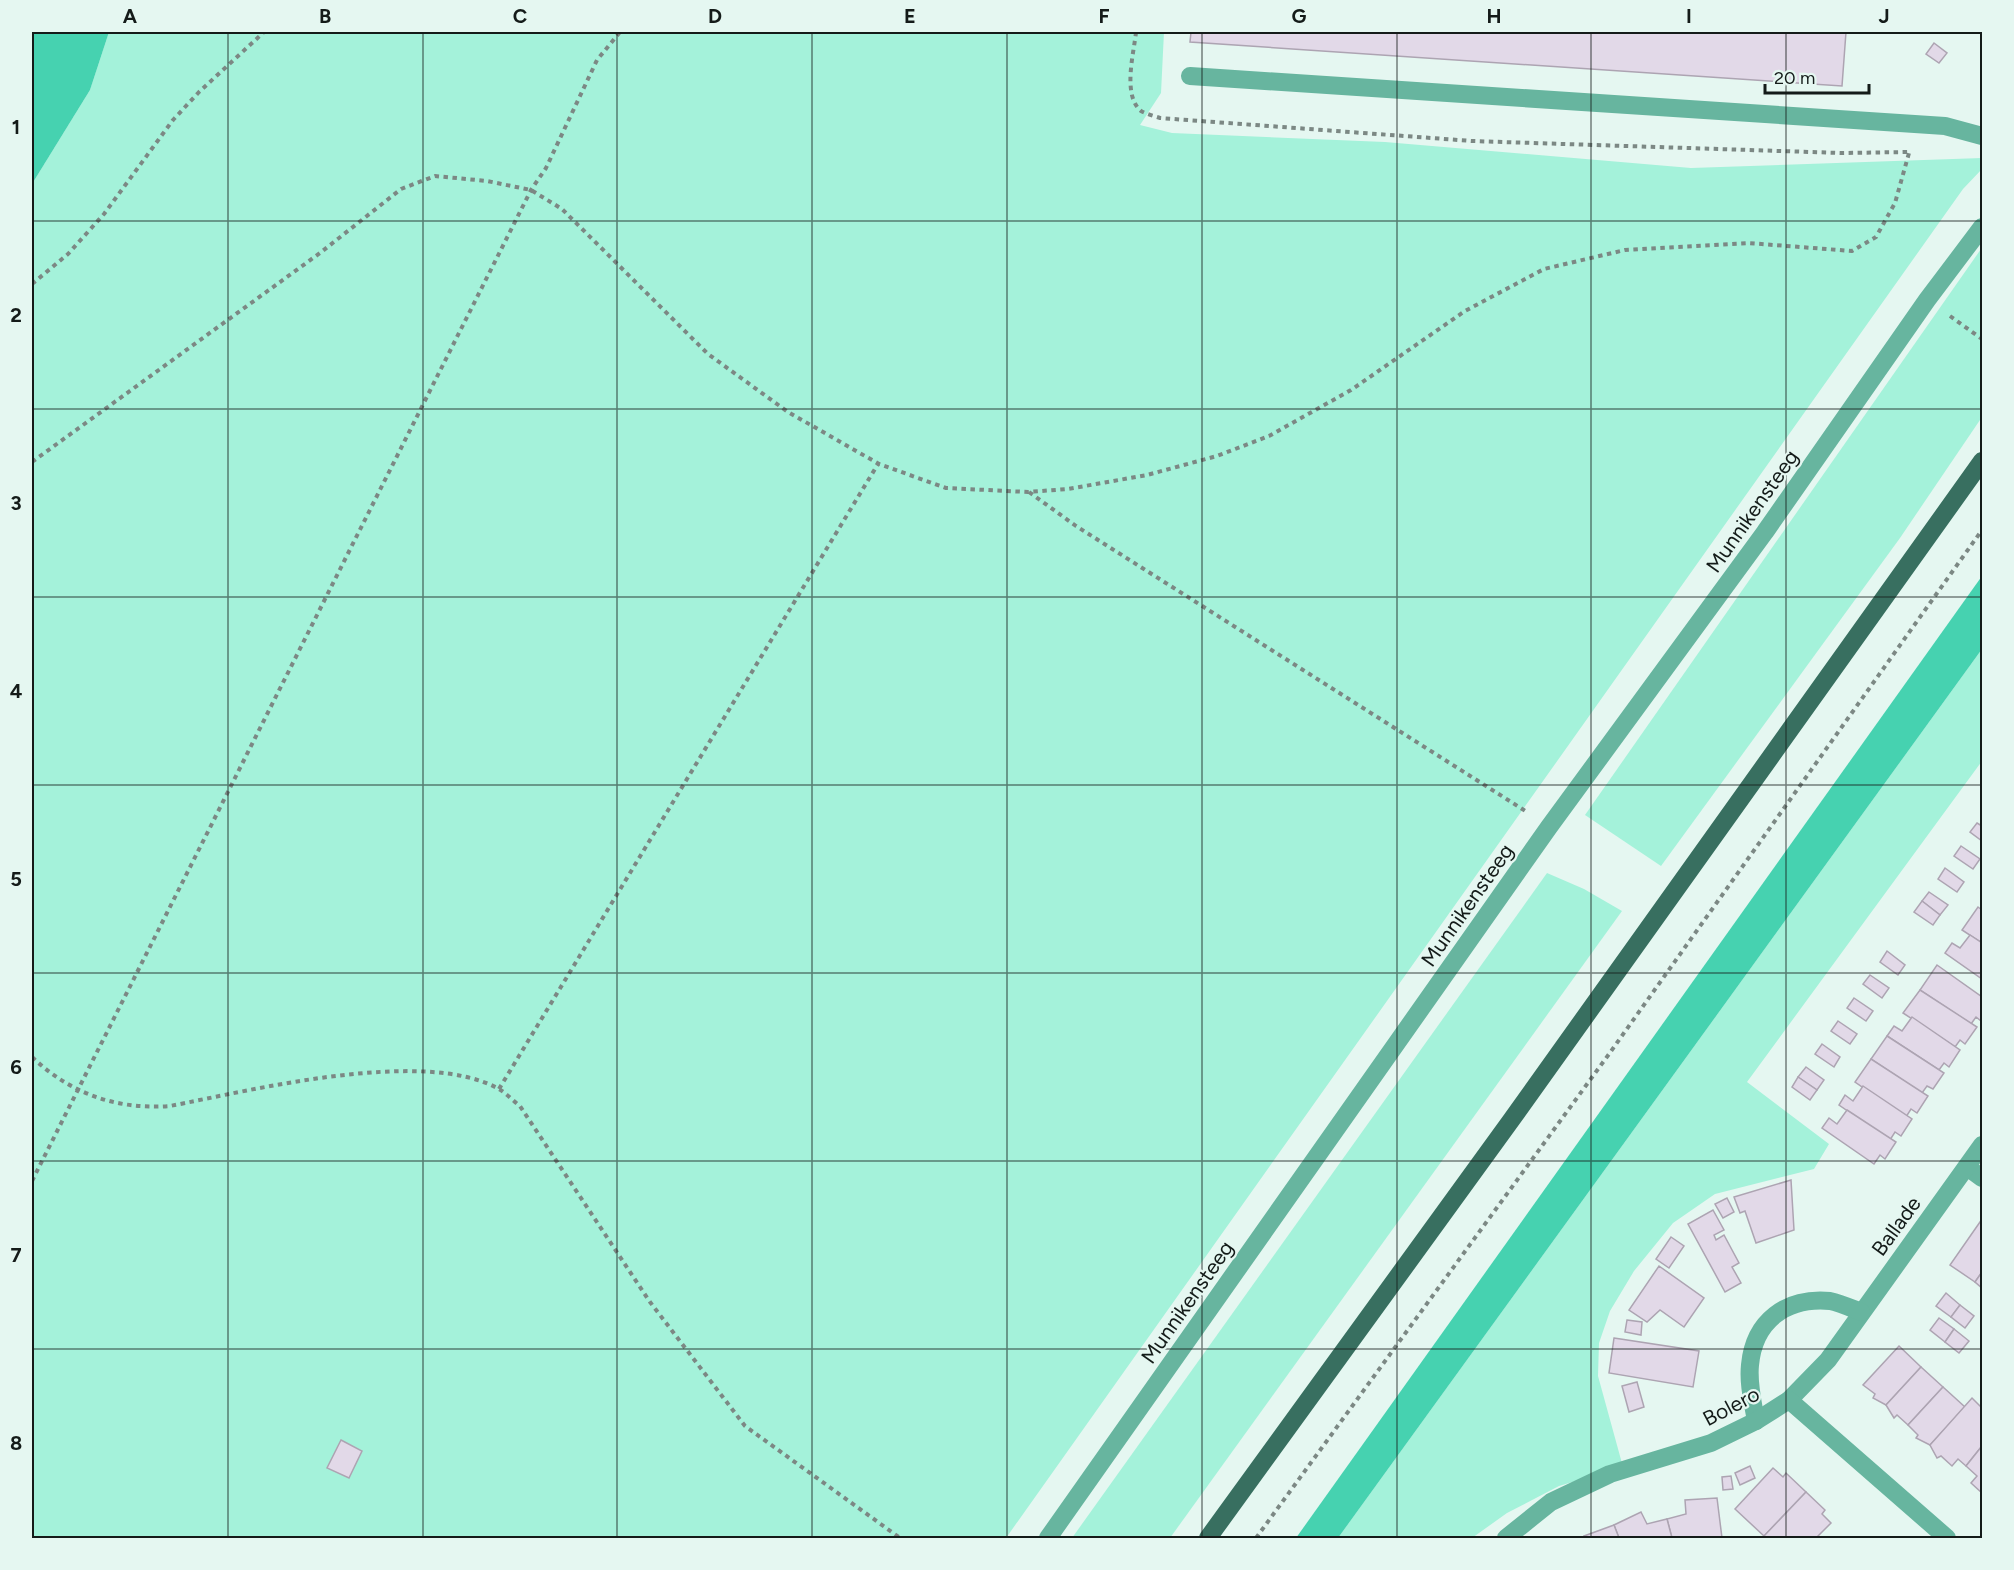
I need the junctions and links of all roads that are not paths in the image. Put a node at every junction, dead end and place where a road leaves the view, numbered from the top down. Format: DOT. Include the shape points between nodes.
graph roads {
  1 [pos="1190,76"];
  2 [pos="1983,135"];
  3 [pos="1983,227"];
  4 [pos="1983,461"];
  5 [pos="1983,1145"];
  6 [pos="1967,1167"];
  7 [pos="1983,1178"];
  8 [pos="1861,1312"];
  9 [pos="1789,1400"];
  10 [pos="1756,1421"];
  11 [pos="1048,1539"];
  12 [pos="1208,1539"];
  13 [pos="1506,1539"];
  14 [pos="1947,1539"];
  1 -- 2 [label="street" via="1945,126"];
  3 -- 11 [label="street, Munnikensteeg" via="1549,827"];
  4 -- 12 [label="main road"];
  5 -- 6 [label="street, Ballade"];
  6 -- 7 [label="street"];
  6 -- 8 [label="street, Ballade"];
  8 -- 9 [label="street, Ballade" via="1828,1360"];
  8 -- 10 [label="street" via="1833,1302 1806,1300 1780,1309 1758,1334 1750,1365"];
  9 -- 10 [label="street, Bolero"];
  9 -- 14 [label="street, Bolero"];
  10 -- 13 [label="street, Bolero" via="1712,1443 1600,1478 1551,1502"];
}
